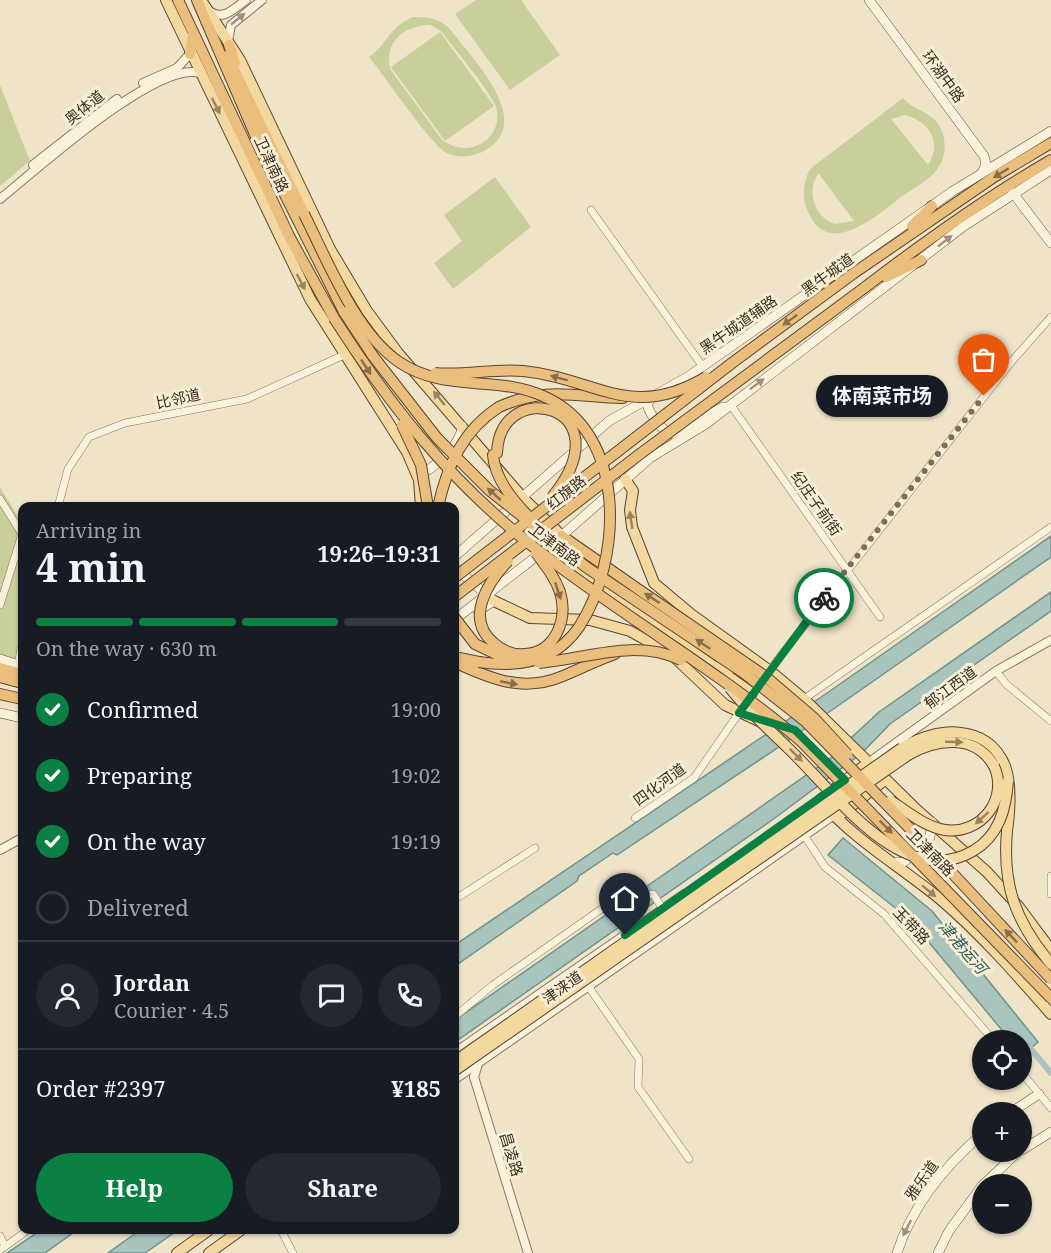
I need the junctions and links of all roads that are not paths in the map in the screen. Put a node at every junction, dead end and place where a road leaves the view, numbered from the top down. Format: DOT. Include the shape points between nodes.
graph roads {
  1 [pos="166,0"];
  2 [pos="178,0"];
  3 [pos="246,0"];
  4 [pos="262,0"];
  5 [pos="869,0"];
  6 [pos="874,0"];
  7 [pos="204,6"];
  8 [pos="193,34"];
  9 [pos="229,45"];
  10 [pos="190,54"];
  11 [pos="200,73"];
  12 [pos="240,80"];
  13 [pos="216,82"];
  14 [pos="1051,131"];
  15 [pos="1051,143"];
  16 [pos="1003,158"];
  17 [pos="1051,160"];
  18 [pos="1051,170"];
  19 [pos="982,173"];
  20 [pos="0,192"];
  21 [pos="1013,193"];
  22 [pos="0,199"];
  23 [pos="932,206"];
  24 [pos="591,210"];
  25 [pos="1051,243"];
  26 [pos="887,248"];
  27 [pos="921,260"];
  28 [pos="864,288"];
  29 [pos="339,315"];
  30 [pos="1051,317"];
  31 [pos="344,355"];
  32 [pos="732,363"];
  33 [pos="406,366"];
  34 [pos="703,366"];
  35 [pos="651,398"];
  36 [pos="389,401"];
  37 [pos="631,402"];
  38 [pos="730,404"];
  39 [pos="462,426"];
  40 [pos="630,443"];
  41 [pos="657,453"];
  42 [pos="415,468"];
  43 [pos="625,479"];
  44 [pos="522,497"];
  45 [pos="0,499"];
  46 [pos="59,502"];
  47 [pos="420,502"];
  48 [pos="427,502"];
  49 [pos="439,502"];
  50 [pos="544,507"];
  51 [pos="1051,527"];
  52 [pos="18,528"];
  53 [pos="562,536"];
  54 [pos="523,542"];
  55 [pos="549,545"];
  56 [pos="18,547"];
  57 [pos="459,553"];
  58 [pos="847,569"];
  59 [pos="459,571"];
  60 [pos="459,574"];
  61 [pos="459,593"];
  62 [pos="491,599"];
  63 [pos="0,605"];
  64 [pos="459,617"];
  65 [pos="880,617"];
  66 [pos="459,626"];
  67 [pos="1051,640"];
  68 [pos="1051,645"];
  69 [pos="628,650"];
  70 [pos="459,658"];
  71 [pos="0,659"];
  72 [pos="459,664"];
  73 [pos="18,667"];
  74 [pos="0,668"];
  75 [pos="18,668"];
  76 [pos="714,670"];
  77 [pos="769,670"];
  78 [pos="998,673"];
  79 [pos="0,677"];
  80 [pos="18,682"];
  81 [pos="726,683"];
  82 [pos="752,693"];
  83 [pos="0,694"];
  84 [pos="18,698"];
  85 [pos="804,699"];
  86 [pos="0,712"];
  87 [pos="739,713"];
  88 [pos="18,717"];
  89 [pos="1051,721"];
  90 [pos="868,763"];
  91 [pos="843,778"];
  92 [pos="883,778"];
  93 [pos="1008,781"];
  94 [pos="820,800"];
  95 [pos="891,801"];
  96 [pos="834,815"];
  97 [pos="635,818"];
  98 [pos="932,822"];
  99 [pos="18,834"];
  100 [pos="946,834"];
  101 [pos="804,835"];
  102 [pos="18,840"];
  103 [pos="929,842"];
  104 [pos="0,844"];
  105 [pos="535,848"];
  106 [pos="0,850"];
  107 [pos="901,865"];
  108 [pos="1051,876"];
  109 [pos="1051,894"];
  110 [pos="459,897"];
  111 [pos="662,907"];
  112 [pos="1051,950"];
  113 [pos="1051,964"];
  114 [pos="576,969"];
  115 [pos="1051,979"];
  116 [pos="589,986"];
  117 [pos="1051,998"];
  118 [pos="459,1013"];
  119 [pos="1051,1014"];
  120 [pos="984,1030"];
  121 [pos="459,1050"];
  122 [pos="459,1058"];
  123 [pos="478,1064"];
  124 [pos="459,1074"];
  125 [pos="459,1075"];
  126 [pos="459,1077"];
  127 [pos="1032,1085"];
  128 [pos="1039,1094"];
  129 [pos="1027,1102"];
  130 [pos="1051,1107"];
  131 [pos="1051,1132"];
  132 [pos="972,1143"];
  133 [pos="1032,1144"];
  134 [pos="688,1159"];
  135 [pos="1008,1162"];
  136 [pos="996,1174"];
  137 [pos="972,1201"];
  138 [pos="22,1234"];
  139 [pos="203,1234"];
  140 [pos="235,1234"];
  141 [pos="283,1234"];
  142 [pos="0,1236"];
  143 [pos="2,1248"];
  144 [pos="177,1253"];
  145 [pos="209,1253"];
  146 [pos="293,1253"];
  147 [pos="526,1253"];
  148 [pos="897,1253"];
  149 [pos="938,1253"];
  1 -- 10 [label="main road"];
  2 -- 8 [label="highway, 卫津南路"];
  3 -- 7 [label="street" via="224,15"];
  9 -- 4 [label="street, one-way" via="231,25"];
  5 -- 19 [label="main road, 环湖中路" via="984,156"];
  6 -- 16 [label="main road, 环湖中路" via="988,154"];
  7 -- 9 [label="main road"];
  7 -- 12 [label="highway"];
  7 -- 29 [label="highway, 卫津南路" via="257,139"];
  8 -- 10 [label="highway"];
  8 -- 13 [label="highway, 卫津南路"];
  9 -- 12 [label="highway"];
  39 -- 9 [label="main road, one-way" via="398,353 350,285 240,60"];
  10 -- 11 [label="main road"];
  10 -- 20 [label="street, 奥体道" via="177,68 130,90 96,113"];
  11 -- 13 [label="highway"];
  11 -- 22 [label="street" via="179,73 129,97"];
  11 -- 31 [label="main road, one-way" via="282,246"];
  12 -- 33 [label="highway, bridge" via="357,314 381,346"];
  13 -- 29 [label="highway, 卫津南路" via="289,236"];
  14 -- 16 [label="main road, 黑牛城道辅路"];
  15 -- 26 [label="highway, 黑牛城道, one-way"];
  16 -- 19 [label="main road, 黑牛城道辅路"];
  17 -- 28 [label="highway" via="931,236"];
  18 -- 21 [label="main road"];
  19 -- 23 [label="main road, 黑牛城道辅路"];
  21 -- 25 [label="main road"];
  27 -- 21 [label="main road, one-way"];
  23 -- 26 [label="highway"];
  23 -- 34 [label="main road, 黑牛城道辅路"];
  24 -- 34 [label="street"];
  26 -- 32 [label="highway, 黑牛城道, one-way, bridge"];
  27 -- 28 [label="highway"];
  38 -- 27 [label="main road, one-way"];
  28 -- 54 [label="highway, 红旗路, bridge"];
  29 -- 36 [label="highway, 卫津南路, one-way, bridge"];
  55 -- 29 [label="highway, 卫津南路, one-way, bridge" via="437,438"];
  30 -- 58 [label="street, 四化河道"];
  31 -- 42 [label="main road" via="397,433"];
  31 -- 46 [label="street, 比邻道" via="248,399 125,423 89,437 68,469"];
  32 -- 37 [label="highway, bridge" via="676,391"];
  32 -- 40 [label="highway, 黑牛城道, bridge"];
  37 -- 33 [label="highway, one-way, bridge" via="533,372 445,374"];
  33 -- 70 [label="highway, bridge" via="441,380 533,392 559,404 578,421 592,444 610,499 611,529 603,576 586,615 568,639 542,658 518,665"];
  34 -- 35 [label="main road, 黑牛城道辅路"];
  35 -- 37 [label="main road, 黑牛城道辅路"];
  35 -- 38 [label="main road" via="649,411 672,434"];
  36 -- 48 [label="highway, bridge" via="418,457"];
  36 -- 54 [label="highway, 卫津南路, bridge" via="460,481"];
  37 -- 41 [label="main road" via="666,441"];
  37 -- 44 [label="main road, 黑牛城道辅路"];
  37 -- 49 [label="highway, bridge" via="549,393 499,407 472,429 460,447"];
  38 -- 41 [label="main road" via="706,424"];
  38 -- 58 [label="street, 纪庄子前街"];
  39 -- 42 [label="main road" via="456,442 434,466 424,472"];
  39 -- 44 [label="main road"];
  40 -- 50 [label="highway, 红旗路, bridge"];
  41 -- 43 [label="main road"];
  42 -- 47 [label="main road"];
  43 -- 53 [label="main road"];
  77 -- 43 [label="main road, one-way" via="690,614 654,583 632,527 633,491"];
  44 -- 53 [label="main road"];
  44 -- 57 [label="main road, 黑牛城道辅路"];
  45 -- 52 [label="street"];
  50 -- 55 [label="highway, bridge" via="568,477 576,439 570,424 560,414 533,408 509,421 501,433 495,470"];
  50 -- 60 [label="highway, 红旗路, bridge"];
  51 -- 85 [label="street"];
  53 -- 55 [label="main road"];
  95 -- 53 [label="highway, one-way, bridge" via="793,699 726,648"];
  54 -- 54 [label="highway, one-way, bridge" via="555,581 562,611 553,640 538,651 521,655 493,643 484,632 480,612 488,585"];
  54 -- 61 [label="highway, 红旗路, bridge"];
  54 -- 76 [label="highway, 卫津南路, bridge"];
  55 -- 62 [label="main road"];
  55 -- 76 [label="main road"];
  103 -- 55 [label="highway, 卫津南路, one-way, bridge" via="783,703 744,673"];
  56 -- 63 [label="street"];
  58 -- 65 [label="street, 纪庄子前街"];
  58 -- 77 [label="street, 四化河道"];
  59 -- 62 [label="main road"];
  62 -- 64 [label="main road"];
  62 -- 87 [label="main road" via="530,618 590,621 630,631 671,654 715,698"];
  66 -- 69 [label="highway, bridge" via="475,644 509,661 545,662"];
  67 -- 78 [label="street, 郁江西道"];
  68 -- 78 [label="street, 郁江西道"];
  72 -- 69 [label="highway, one-way, bridge" via="504,682 530,685 556,679"];
  69 -- 76 [label="highway, bridge" via="664,652"];
  71 -- 73 [label="main road"];
  74 -- 75 [label="highway"];
  76 -- 77 [label="main road"];
  76 -- 81 [label="highway, 卫津南路, bridge"];
  76 -- 82 [label="main road"];
  77 -- 82 [label="street, 四化河道"];
  77 -- 85 [label="main road"];
  78 -- 89 [label="street"];
  78 -- 90 [label="street, 郁江西道"];
  79 -- 80 [label="highway"];
  81 -- 93 [label="main road, one-way, bridge" via="858,821 915,856 947,860 981,845 1001,819"];
  81 -- 117 [label="highway, 卫津南路, one-way, bridge" via="761,707 814,754"];
  82 -- 87 [label="street, 四化河道"];
  83 -- 84 [label="highway"];
  85 -- 90 [label="main road"];
  86 -- 88 [label="main road"];
  87 -- 91 [label="main road, bridge" via="797,732"];
  87 -- 97 [label="street, 四化河道" via="694,778"];
  90 -- 91 [label="main road"];
  90 -- 92 [label="main road"];
  91 -- 94 [label="main road"];
  92 -- 96 [label="main road" via="874,790"];
  92 -- 98 [label="main road"];
  93 -- 113 [label="main road, bridge" via="1008,885 1024,927"];
  93 -- 122 [label="main road, bridge" via="997,753 974,736 946,731 910,742"];
  94 -- 96 [label="main road"];
  94 -- 111 [label="street, 津涞道"];
  95 -- 103 [label="highway, bridge"];
  124 -- 95 [label="main road, one-way, bridge" via="916,750 944,742 970,744 987,757 998,777 992,809 976,824 961,830 930,826"];
  96 -- 101 [label="street, 津涞道"];
  96 -- 107 [label="main road"];
  98 -- 100 [label="main road"];
  98 -- 103 [label="main road"];
  99 -- 104 [label="street"];
  100 -- 103 [label="main road"];
  100 -- 112 [label="main road" via="1019,907"];
  101 -- 116 [label="street, 津涞道"];
  101 -- 120 [label="street, 玉带路" via="825,867 884,914"];
  102 -- 106 [label="street"];
  103 -- 107 [label="main road"];
  115 -- 103 [label="highway, 卫津南路, one-way, bridge"];
  105 -- 110 [label="street"];
  107 -- 119 [label="main road, one-way" via="998,955"];
  108 -- 109 [label="street"];
  111 -- 114 [label="street, 津涞道"];
  111 -- 118 [label="street" via="653,894 635,899 620,896"];
  114 -- 116 [label="street"];
  114 -- 121 [label="street, 津涞道"];
  116 -- 123 [label="street, 津涞道"];
  116 -- 134 [label="street" via="639,1059 639,1087"];
  123 -- 125 [label="street, 津涞道"];
  123 -- 147 [label="street, 昌凌路" via="474,1077"];
  126 -- 147 [label="street, 昌凌路" via="471,1082"];
  127 -- 128 [label="street"];
  128 -- 129 [label="main road"];
  128 -- 130 [label="street"];
  131 -- 133 [label="main road"];
  132 -- 148 [label="main road, 雅乐道, one-way" via="918,1207"];
  135 -- 136 [label="main road"];
  137 -- 149 [label="main road"];
  138 -- 143 [label="street"];
  139 -- 144 [label="main road"];
  140 -- 145 [label="main road"];
  141 -- 146 [label="street"];
  142 -- 143 [label="street"];
}
